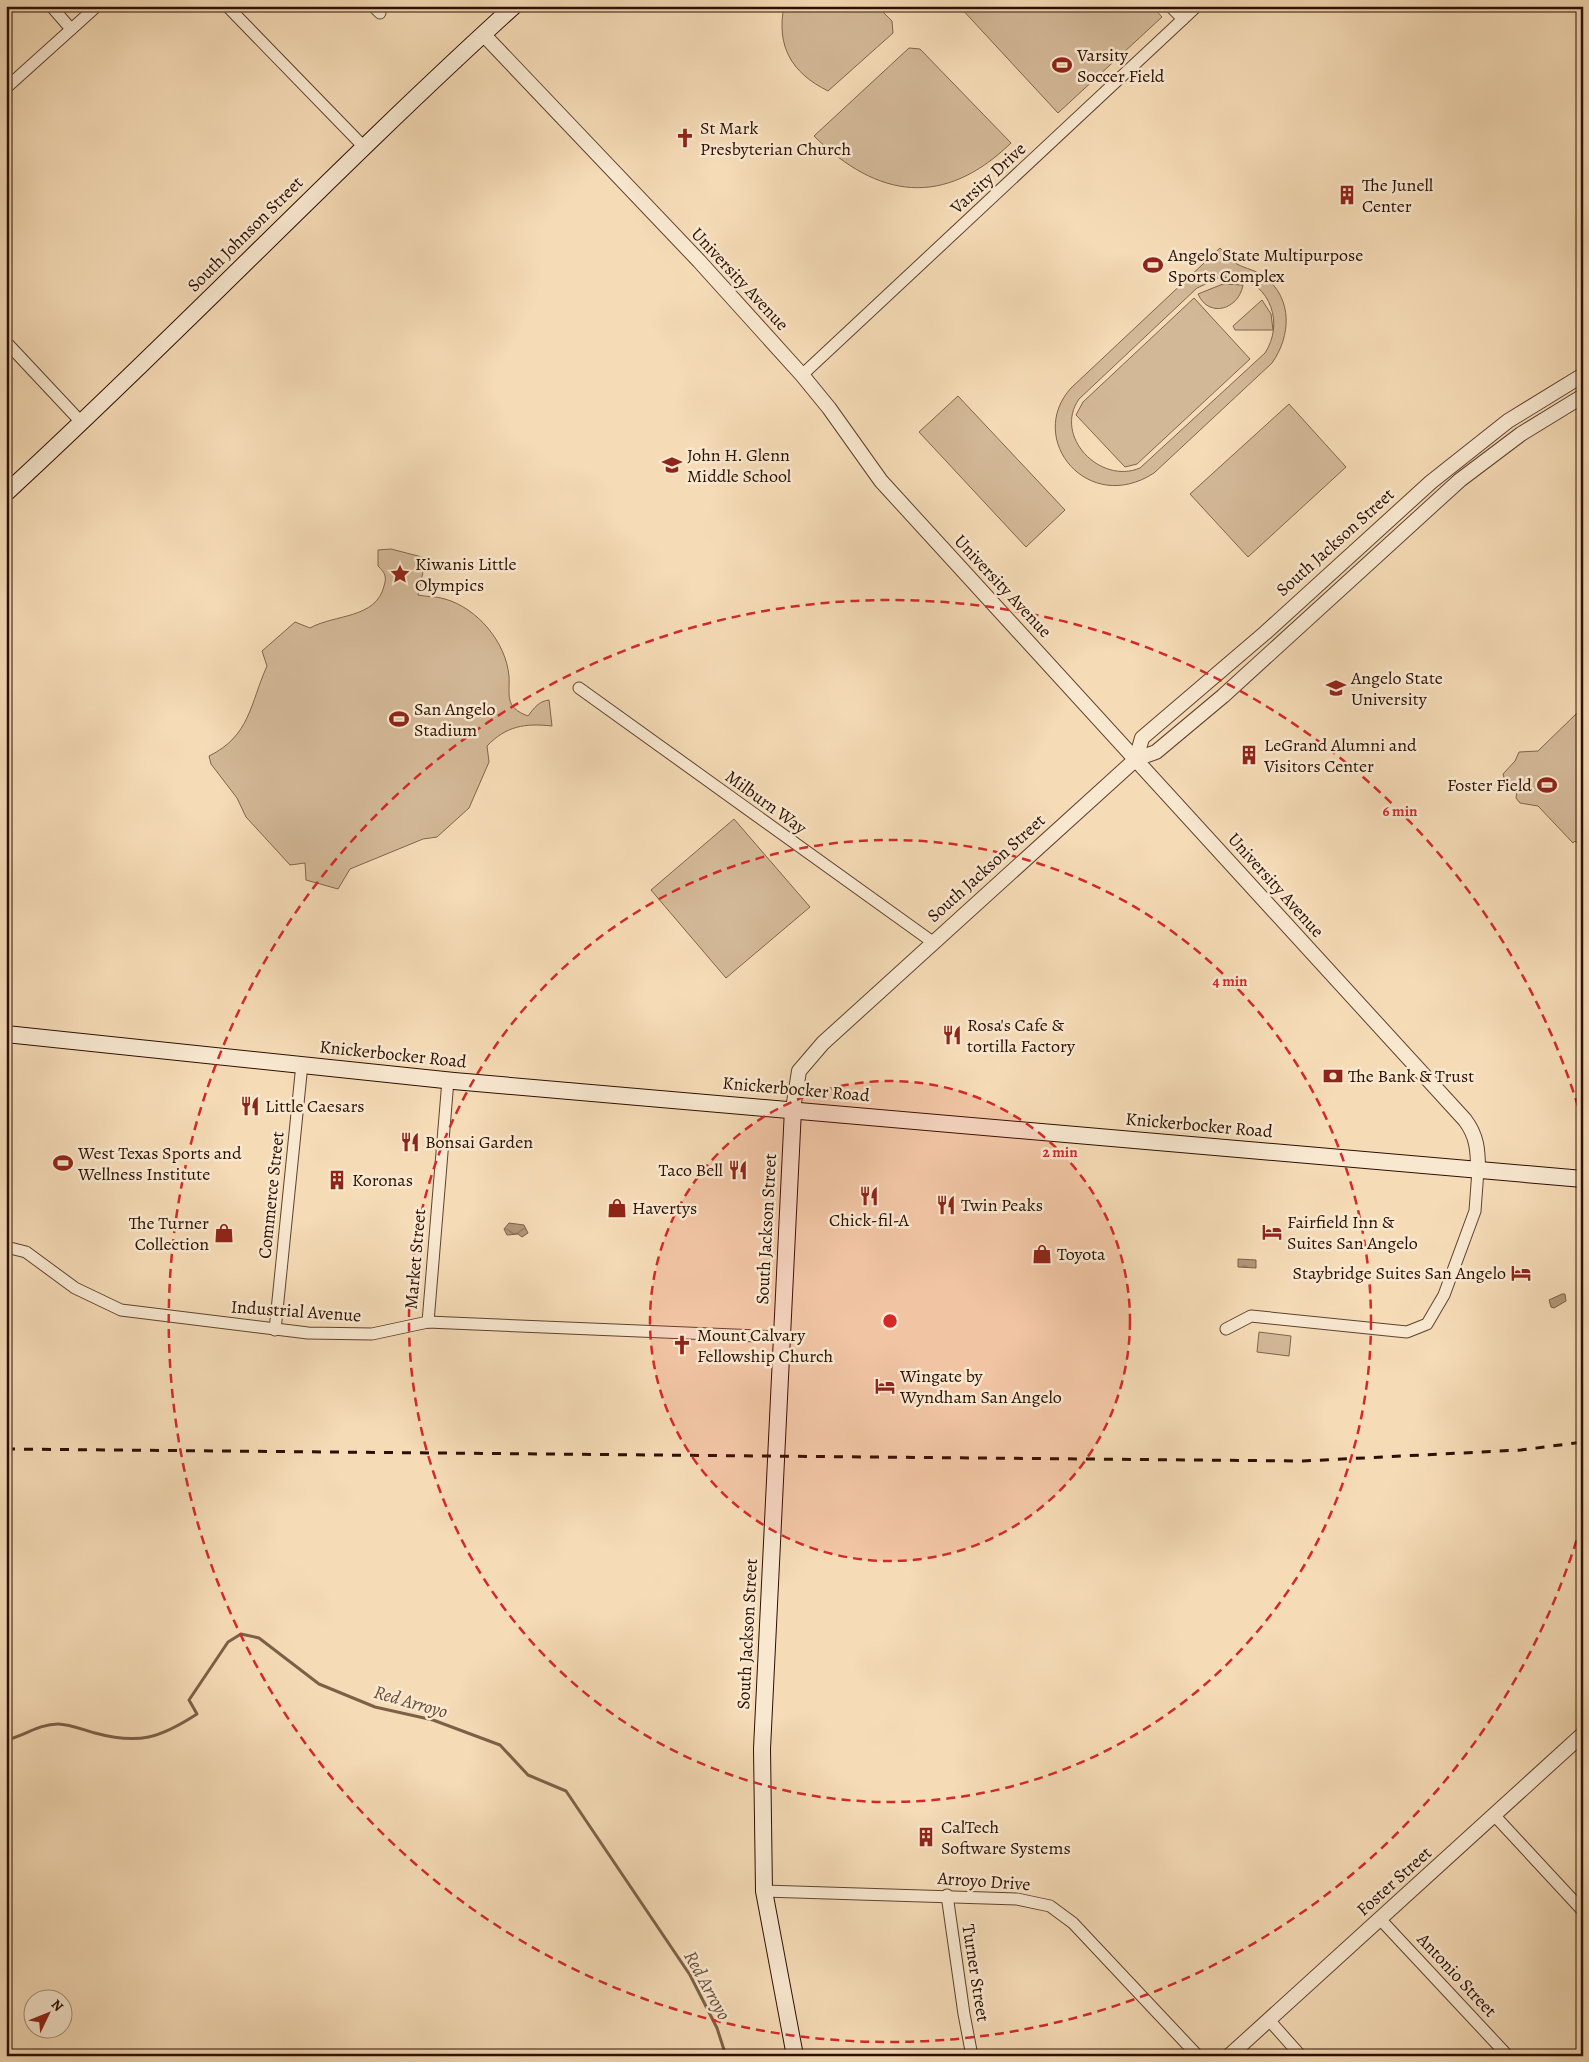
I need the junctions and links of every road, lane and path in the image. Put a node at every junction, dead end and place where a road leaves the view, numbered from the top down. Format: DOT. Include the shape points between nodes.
graph roads {
  1 [pos="51,6"];
  2 [pos="97,6"];
  3 [pos="227,6"];
  4 [pos="514,6"];
  5 [pos="1170,6"];
  6 [pos="1197,6"];
  7 [pos="1183,19"];
  8 [pos="71,29"];
  9 [pos="483,34"];
  10 [pos="6,88"];
  11 [pos="363,146"];
  12 [pos="6,342"];
  13 [pos="802,375"];
  14 [pos="1583,375"];
  15 [pos="1583,396"];
  16 [pos="82,423"];
  17 [pos="6,493"];
  18 [pos="579,688"];
  19 [pos="1136,759"];
  20 [pos="934,943"];
  21 [pos="6,1034"];
  22 [pos="302,1064"];
  23 [pos="448,1080"];
  24 [pos="793,1109"];
  25 [pos="1478,1170"];
  26 [pos="1583,1179"];
  27 [pos="6,1247"];
  28 [pos="428,1322"];
  29 [pos="1226,1329"];
  30 [pos="275,1330"];
  31 [pos="780,1337"];
  32 [pos="1583,1734"];
  33 [pos="1494,1815"];
  34 [pos="764,1891"];
  35 [pos="947,1895"];
  36 [pos="1583,1911"];
  37 [pos="1380,1919"];
  38 [pos="1269,2020"];
  39 [pos="795,2056"];
  40 [pos="972,2056"];
  41 [pos="1198,2056"];
  42 [pos="1230,2056"];
  43 [pos="1301,2056"];
  44 [pos="1508,2056"];
  1 -- 8 [label="street"];
  2 -- 8 [label="street"];
  3 -- 11 [label="street"];
  4 -- 9 [label="main road, South Johnson Street"];
  5 -- 7 [label="street"];
  6 -- 7 [label="street, Varsity Drive"];
  7 -- 13 [label="street, Varsity Drive"];
  8 -- 10 [label="street"];
  9 -- 11 [label="main road, South Johnson Street"];
  9 -- 13 [label="street, University Avenue"];
  11 -- 16 [label="main road, South Johnson Street"];
  12 -- 16 [label="street"];
  13 -- 19 [label="street, University Avenue" via="881,481"];
  14 -- 19 [label="street, South Jackson Street" via="1508,421 1431,482 1231,663 1142,738"];
  15 -- 19 [label="street, South Jackson Street" via="1521,434 1460,480 1223,696 1156,752"];
  16 -- 17 [label="main road, South Johnson Street"];
  18 -- 20 [label="street, Milburn Way"];
  19 -- 20 [label="street, South Jackson Street"];
  19 -- 25 [label="street, University Avenue" via="1465,1120 1474,1131"];
  20 -- 24 [label="street, South Jackson Street" via="823,1043 799,1071"];
  21 -- 22 [label="main road, Knickerbocker Road"];
  22 -- 23 [label="main road, Knickerbocker Road"];
  22 -- 30 [label="street, Commerce Street"];
  23 -- 24 [label="main road, Knickerbocker Road"];
  23 -- 28 [label="street, Market Street"];
  24 -- 25 [label="main road, Knickerbocker Road" via="989,1129"];
  24 -- 31 [label="main road, South Jackson Street"];
  25 -- 26 [label="main road, Knickerbocker Road"];
  25 -- 29 [label="street" via="1474,1211 1444,1295 1427,1324 1407,1332 1251,1316"];
  27 -- 30 [label="street, Industrial Avenue" via="26,1252 75,1288 121,1310"];
  28 -- 30 [label="street, Industrial Avenue" via="372,1334"];
  28 -- 31 [label="street, Industrial Avenue"];
  31 -- 34 [label="main road, South Jackson Street" via="762,1749"];
  32 -- 33 [label="street, Foster Street"];
  33 -- 36 [label="street"];
  33 -- 37 [label="street, Foster Street"];
  34 -- 35 [label="street, Arroyo Drive"];
  34 -- 39 [label="main road, South Jackson Street"];
  35 -- 40 [label="street, Turner Street"];
  35 -- 41 [label="street, Arroyo Drive" via="1017,1899 1050,1906 1073,1923"];
  37 -- 38 [label="street, Foster Street"];
  37 -- 44 [label="street, Antonio Street"];
  38 -- 42 [label="street, Foster Street"];
  38 -- 43 [label="street"];
}
